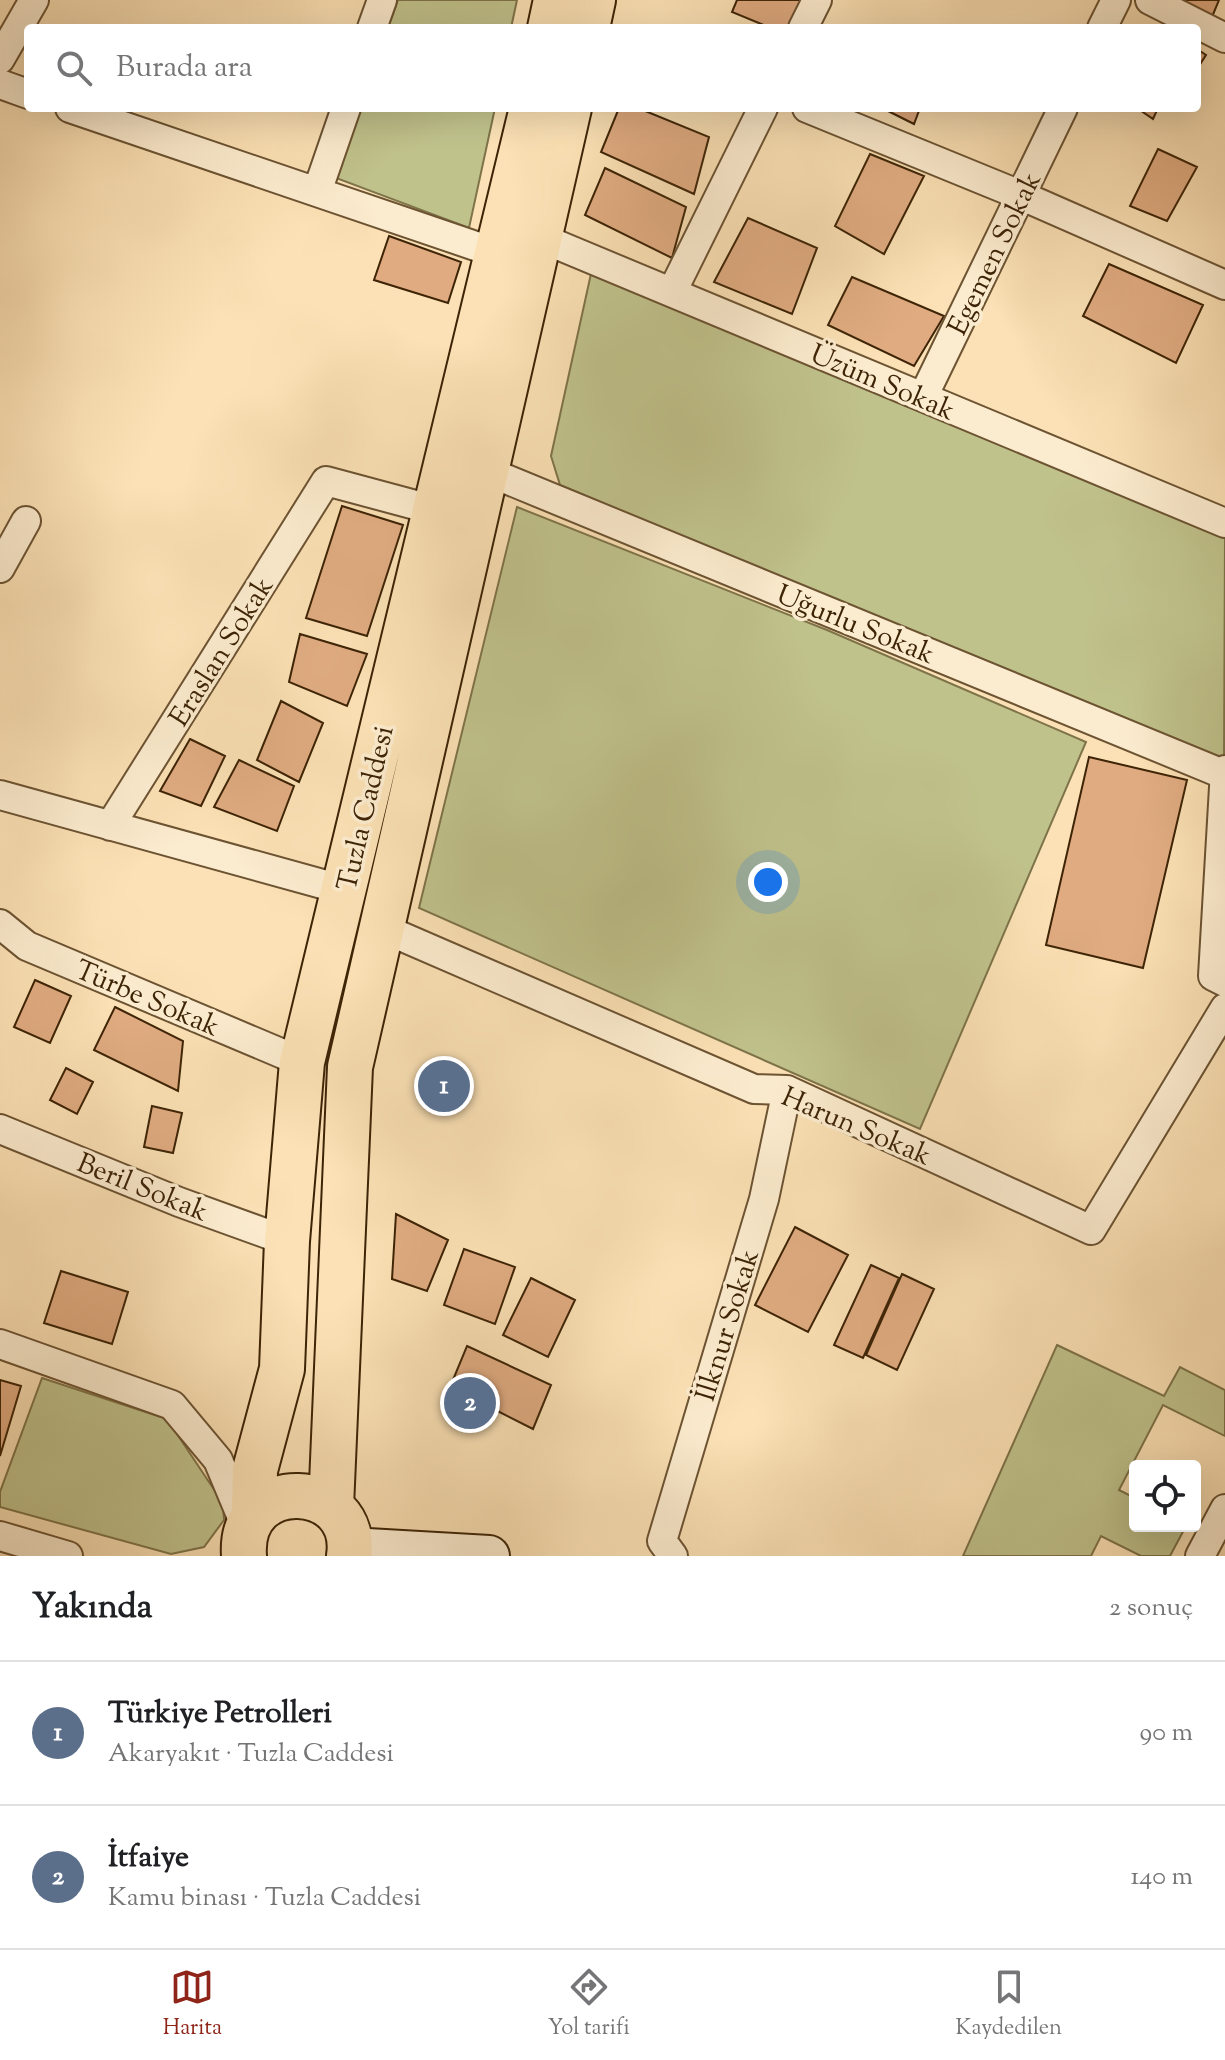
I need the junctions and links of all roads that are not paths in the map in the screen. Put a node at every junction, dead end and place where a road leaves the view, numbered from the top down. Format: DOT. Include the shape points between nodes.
graph roads {
  1 [pos="34,0"];
  2 [pos="382,0"];
  3 [pos="556,0"];
  4 [pos="593,0"];
  5 [pos="817,0"];
  6 [pos="1116,0"];
  7 [pos="1150,0"];
  8 [pos="373,24"];
  9 [pos="551,24"];
  10 [pos="588,24"];
  11 [pos="805,24"];
  12 [pos="1104,24"];
  13 [pos="1197,24"];
  14 [pos="1201,26"];
  15 [pos="1225,38"];
  16 [pos="0,59"];
  17 [pos="0,84"];
  18 [pos="24,93"];
  19 [pos="82,112"];
  20 [pos="345,112"];
  21 [pos="531,112"];
  22 [pos="568,112"];
  23 [pos="761,112"];
  24 [pos="817,112"];
  25 [pos="1061,112"];
  26 [pos="317,192"];
  27 [pos="1020,195"];
  28 [pos="541,238"];
  29 [pos="499,254"];
  30 [pos="1225,285"];
  31 [pos="672,292"];
  32 [pos="923,397"];
  33 [pos="489,472"];
  34 [pos="434,510"];
  35 [pos="26,521"];
  36 [pos="1225,523"];
  37 [pos="0,568"];
  38 [pos="1224,772"];
  39 [pos="3,800"];
  40 [pos="110,826"];
  41 [pos="344,890"];
  42 [pos="0,924"];
  43 [pos="382,928"];
  44 [pos="1225,982"];
  45 [pos="1225,1008"];
  46 [pos="302,1062"];
  47 [pos="787,1090"];
  48 [pos="0,1129"];
  49 [pos="287,1241"];
  50 [pos="0,1344"];
  51 [pos="331,1507"];
  52 [pos="1225,1509"];
  53 [pos="248,1533"];
  54 [pos="0,1536"];
  55 [pos="349,1552"];
  56 [pos="68,1556"];
  57 [pos="489,1556"];
  58 [pos="673,1556"];
  59 [pos="1200,1556"];
  1 -- 16 [label="street"];
  2 -- 8 [label="street"];
  3 -- 9 [label="main road"];
  4 -- 10 [label="main road"];
  5 -- 11 [label="street"];
  6 -- 12 [label="street"];
  7 -- 13 [label="street"];
  14 -- 15 [label="street"];
  17 -- 18 [label="street"];
  19 -- 26 [label="street"];
  20 -- 26 [label="street"];
  21 -- 29 [label="main road, Tuzla Caddesi"];
  22 -- 28 [label="main road, Tuzla Caddesi"];
  23 -- 31 [label="street"];
  24 -- 27 [label="street"];
  25 -- 27 [label="street, Egemen Sokak"];
  26 -- 29 [label="street"];
  27 -- 30 [label="street"];
  27 -- 32 [label="street, Egemen Sokak"];
  28 -- 31 [label="street, Üzüm Sokak"];
  28 -- 33 [label="main road, Tuzla Caddesi"];
  29 -- 34 [label="main road, Tuzla Caddesi"];
  31 -- 32 [label="street, Üzüm Sokak"];
  32 -- 36 [label="street, Üzüm Sokak"];
  33 -- 38 [label="street, Uğurlu Sokak"];
  33 -- 43 [label="main road, Tuzla Caddesi"];
  34 -- 40 [label="street, Eraslan Sokak" via="326,481"];
  34 -- 41 [label="main road, Tuzla Caddesi"];
  35 -- 37 [label="street"];
  38 -- 44 [label="street" via="1213,976"];
  39 -- 40 [label="street"];
  40 -- 41 [label="street"];
  41 -- 46 [label="main road, Tuzla Caddesi"];
  42 -- 46 [label="street, Türbe Sokak" via="27,946"];
  43 -- 47 [label="street, Harun Sokak" via="754,1089"];
  43 -- 51 [label="main road, Tuzla Caddesi" via="350,1067"];
  45 -- 47 [label="street, Harun Sokak" via="1091,1230"];
  46 -- 49 [label="main road, Tuzla Caddesi"];
  47 -- 58 [label="street, İlknur Sokak" via="764,1199 662,1541"];
  48 -- 49 [label="street, Beril Sokak"];
  49 -- 53 [label="main road, Tuzla Caddesi" via="282,1369 255,1470"];
  50 -- 53 [label="street" via="172,1405 218,1460"];
  51 -- 53 [label="main road" via="300,1495 267,1503"];
  51 -- 55 [label="main road" via="345,1526"];
  52 -- 59 [label="street"];
  54 -- 56 [label="street"];
  55 -- 57 [label="street"];
}
